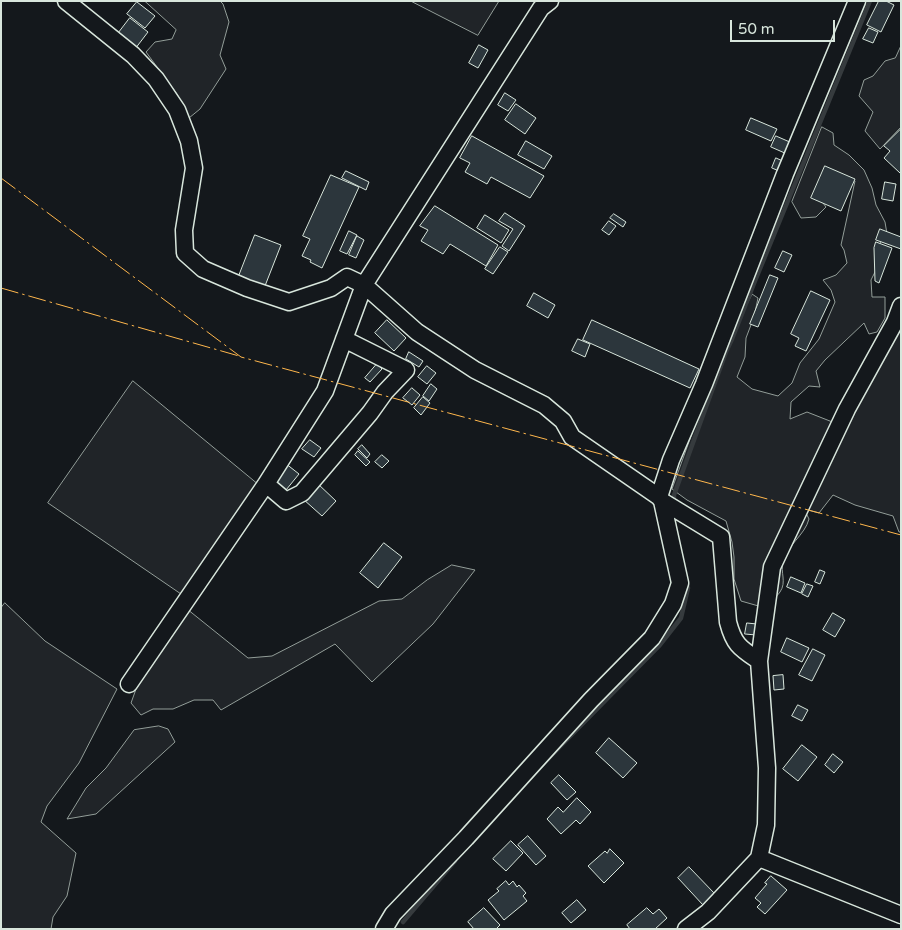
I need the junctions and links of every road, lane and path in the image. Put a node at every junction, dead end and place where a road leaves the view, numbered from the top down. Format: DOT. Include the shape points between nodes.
graph roads {
  1 [pos="66,1"];
  2 [pos="550,1"];
  3 [pos="857,1"];
  4 [pos="364,285"];
  5 [pos="901,306"];
  6 [pos="344,339"];
  7 [pos="266,484"];
  8 [pos="660,499"];
  9 [pos="759,661"];
  10 [pos="129,684"];
  11 [pos="759,858"];
  12 [pos="901,915"];
  13 [pos="387,927"];
  14 [pos="686,929"];
  1 -- 4 [label="street" via="133,55 156,79 177,110 189,141 194,168 184,230 185,253 203,269 289,302 331,288 346,277"];
  2 -- 4 [label="street" via="541,8"];
  3 -- 8 [label="street" via="671,460"];
  4 -- 6 [label="street"];
  4 -- 8 [label="street" via="417,332 475,370 544,405 562,421 572,437"];
  5 -- 9 [label="street" via="847,409 772,567"];
  6 -- 7 [label="street" via="325,390"];
  6 -- 7 [label="street" via="406,370 384,392 370,414 302,493 286,501"];
  7 -- 10 [label="street"];
  8 -- 9 [label="street" via="721,537 728,622 739,646"];
  8 -- 13 [label="street" via="680,583 673,604 652,638 394,914"];
  9 -- 11 [label="street" via="767,768 766,825"];
  11 -- 12 [label="street"];
  11 -- 14 [label="street" via="708,912"];
}
